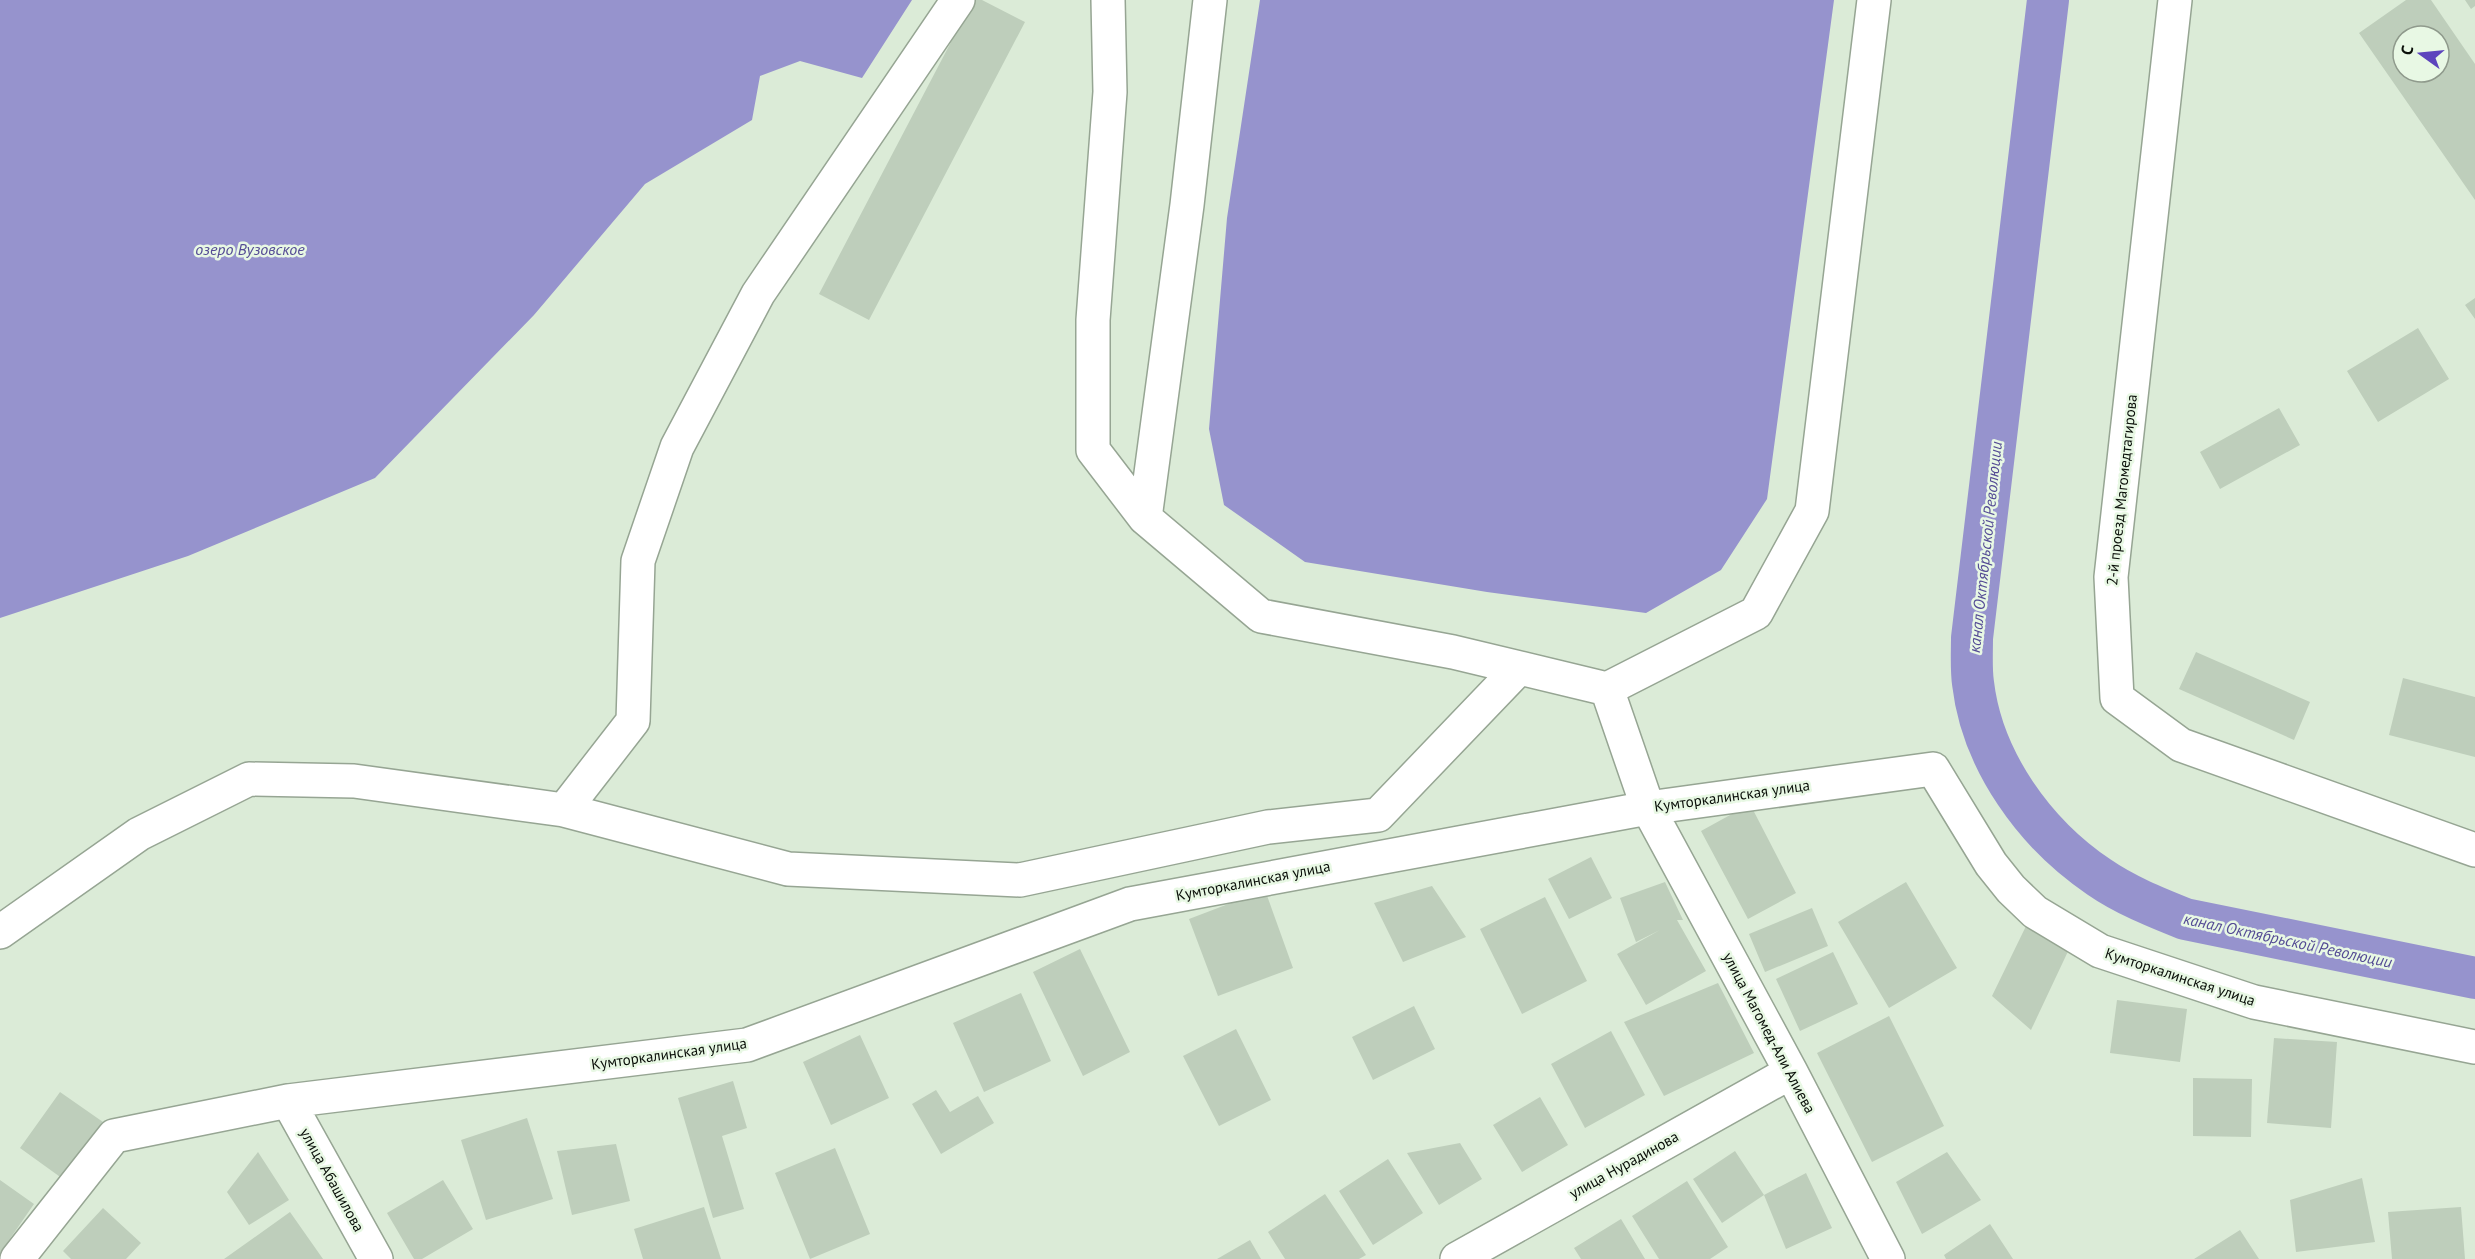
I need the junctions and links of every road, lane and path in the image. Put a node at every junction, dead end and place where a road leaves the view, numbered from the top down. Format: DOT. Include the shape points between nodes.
graph roads {
  1 [pos="958,0"];
  2 [pos="1108,0"];
  3 [pos="1210,0"];
  4 [pos="1874,0"];
  5 [pos="2175,0"];
  6 [pos="1145,518"];
  7 [pos="1519,668"];
  8 [pos="1607,689"];
  9 [pos="1648,808"];
  10 [pos="564,810"];
  11 [pos="2475,850"];
  12 [pos="0,932"];
  13 [pos="2475,1047"];
  14 [pos="1791,1072"];
  15 [pos="288,1101"];
  16 [pos="17,1259"];
  17 [pos="375,1259"];
  18 [pos="1457,1259"];
  19 [pos="1888,1259"];
  1 -- 10 [label="street" via="758,294 677,447 638,561 633,721"];
  2 -- 6 [label="street" via="1110,92 1093,320 1093,450"];
  3 -- 6 [label="street"];
  4 -- 8 [label="street" via="1812,511 1756,613"];
  5 -- 11 [label="street, 2-й проезд Магомедтагирова" via="2111,577 2117,698 2181,745"];
  6 -- 7 [label="street" via="1262,616"];
  7 -- 8 [label="street"];
  7 -- 10 [label="street" via="1378,815 1268,827 1020,880 788,869"];
  8 -- 9 [label="street, улица Магомед-Али Алиева"];
  9 -- 13 [label="street, Кумторкалинская улица" via="1933,769 1991,864 2011,889 2035,912 2100,951 2254,1002"];
  9 -- 14 [label="street, улица Магомед-Али Алиева"];
  9 -- 15 [label="street, Кумторкалинская улица" via="1130,904 747,1045"];
  10 -- 12 [label="street" via="354,781 249,779 139,834"];
  14 -- 18 [label="street, улица Нурадинова"];
  14 -- 19 [label="street, улица Магомед-Али Алиева"];
  15 -- 16 [label="street, Кумторкалинская улица" via="114,1136"];
  15 -- 17 [label="street, улица Абашилова"];
}
